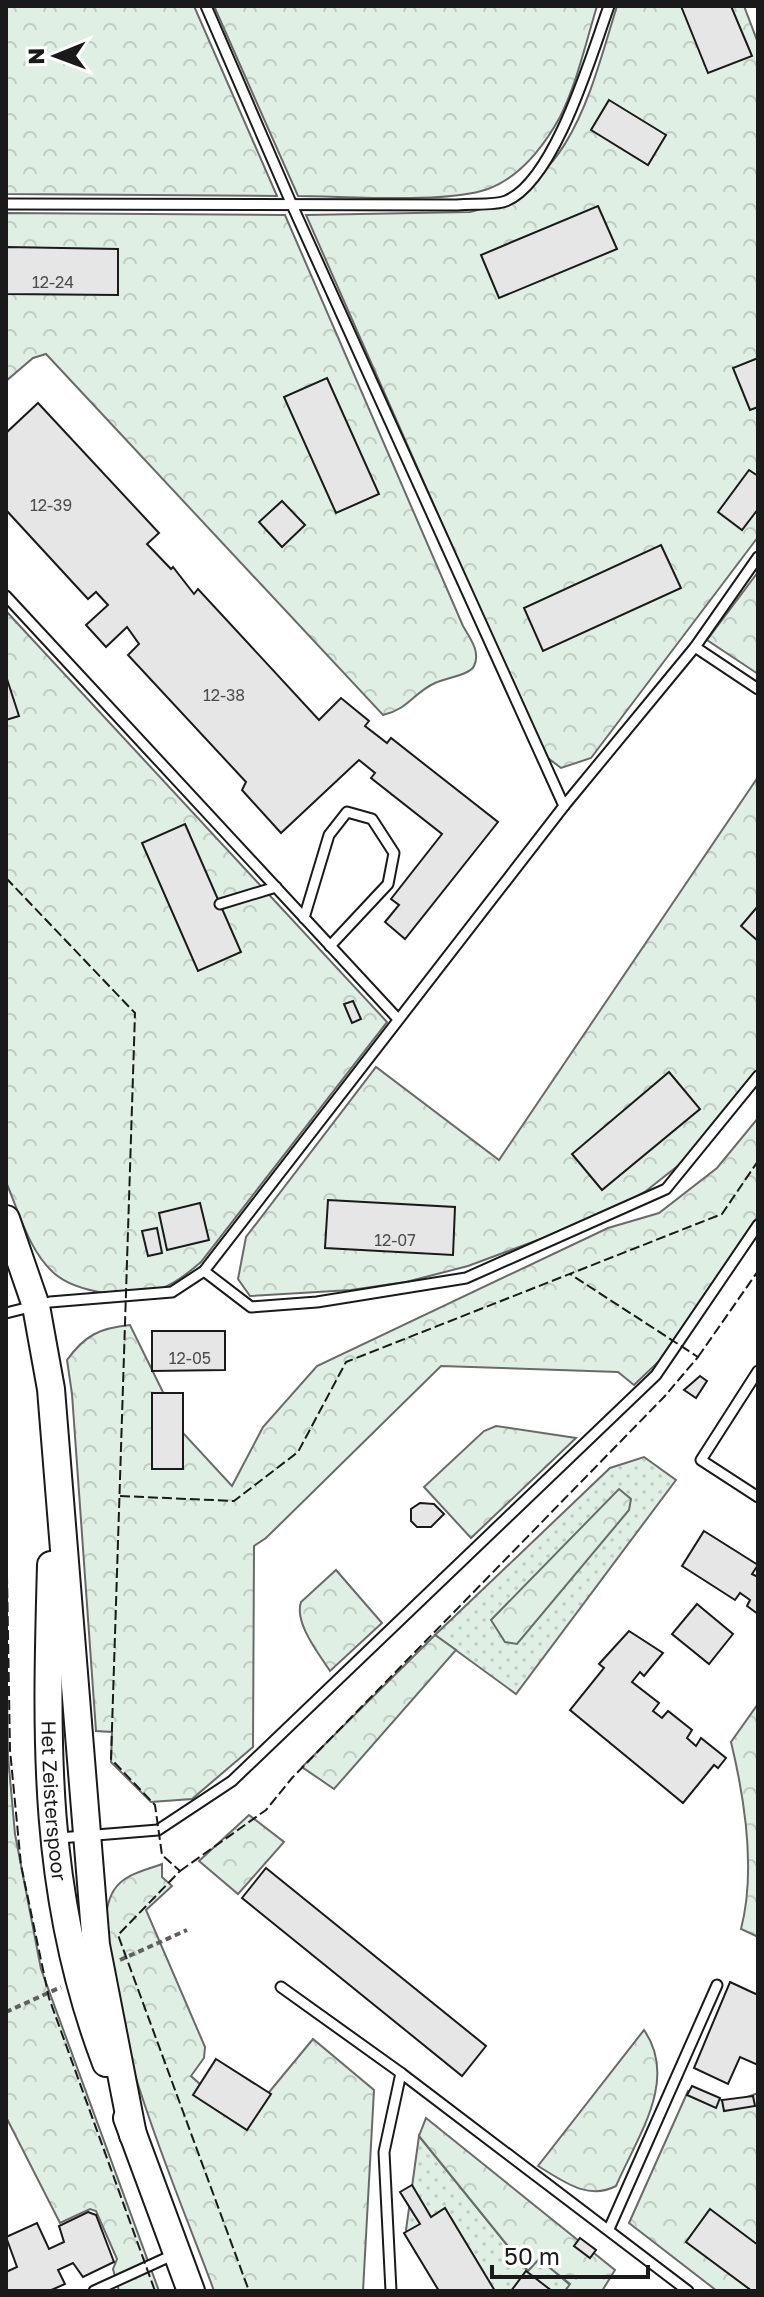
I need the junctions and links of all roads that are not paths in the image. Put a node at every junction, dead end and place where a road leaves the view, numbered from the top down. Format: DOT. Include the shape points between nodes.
graph roads {
  1 [pos="206,6"];
  2 [pos="609,6"];
  3 [pos="6,204"];
  4 [pos="292,205"];
  5 [pos="758,557"];
  6 [pos="6,596"];
  7 [pos="695,647"];
  8 [pos="758,689"];
  9 [pos="564,806"];
  10 [pos="276,887"];
  11 [pos="220,904"];
  12 [pos="304,918"];
  13 [pos="330,946"];
  14 [pos="398,1019"];
  15 [pos="758,1076"];
  16 [pos="6,1219"];
  17 [pos="758,1225"];
  18 [pos="204,1271"];
  19 [pos="36,1306"];
  20 [pos="6,1313"];
  21 [pos="758,1371"];
  22 [pos="54,1454"];
  23 [pos="758,1497"];
  24 [pos="88,1837"];
  25 [pos="53,1838"];
  26 [pos="717,1985"];
  27 [pos="281,1987"];
  28 [pos="401,2073"];
  29 [pos="133,2135"];
  30 [pos="609,2229"];
  31 [pos="177,2253"];
  32 [pos="94,2291"];
  33 [pos="191,2291"];
  34 [pos="391,2291"];
  35 [pos="688,2291"];
  1 -- 4 [label="lane"];
  2 -- 4 [label="lane" via="562,133 532,178 507,200"];
  3 -- 4 [label="lane"];
  4 -- 9 [label="lane"];
  5 -- 7 [label="lane"];
  6 -- 10 [label="lane"];
  7 -- 8 [label="lane"];
  7 -- 9 [label="lane"];
  9 -- 14 [label="lane"];
  10 -- 11 [label="lane"];
  10 -- 12 [label="lane"];
  12 -- 13 [label="lane"];
  12 -- 13 [label="lane" via="329,835 347,812 372,819 394,853 388,884"];
  13 -- 14 [label="lane"];
  14 -- 18 [label="lane"];
  15 -- 18 [label="lane" via="666,1189 466,1278 251,1307"];
  16 -- 19 [label="street, Het Zeisterspoor"];
  17 -- 24 [label="lane" via="656,1375 232,1781 158,1830"];
  18 -- 19 [label="lane" via="172,1292"];
  19 -- 20 [label="lane"];
  19 -- 22 [label="street, Het Zeisterspoor" via="51,1389"];
  21 -- 23 [label="lane" via="701,1460"];
  22 -- 24 [label="street, Het Zeisterspoor"];
  22 -- 25 [label="street, Het Zeisterspoor" via="47,1706"];
  24 -- 25 [label="lane"];
  24 -- 29 [label="street, Het Zeisterspoor" via="96,1945"];
  25 -- 29 [label="street, Het Zeisterspoor" via="81,1998"];
  26 -- 30 [label="lane"];
  27 -- 28 [label="lane"];
  28 -- 30 [label="lane"];
  28 -- 34 [label="lane" via="384,2152"];
  29 -- 31 [label="street, Het Zeisterspoor"];
  30 -- 35 [label="lane"];
  31 -- 32 [label="lane"];
  31 -- 33 [label="street, Het Zeisterspoor"];
}
